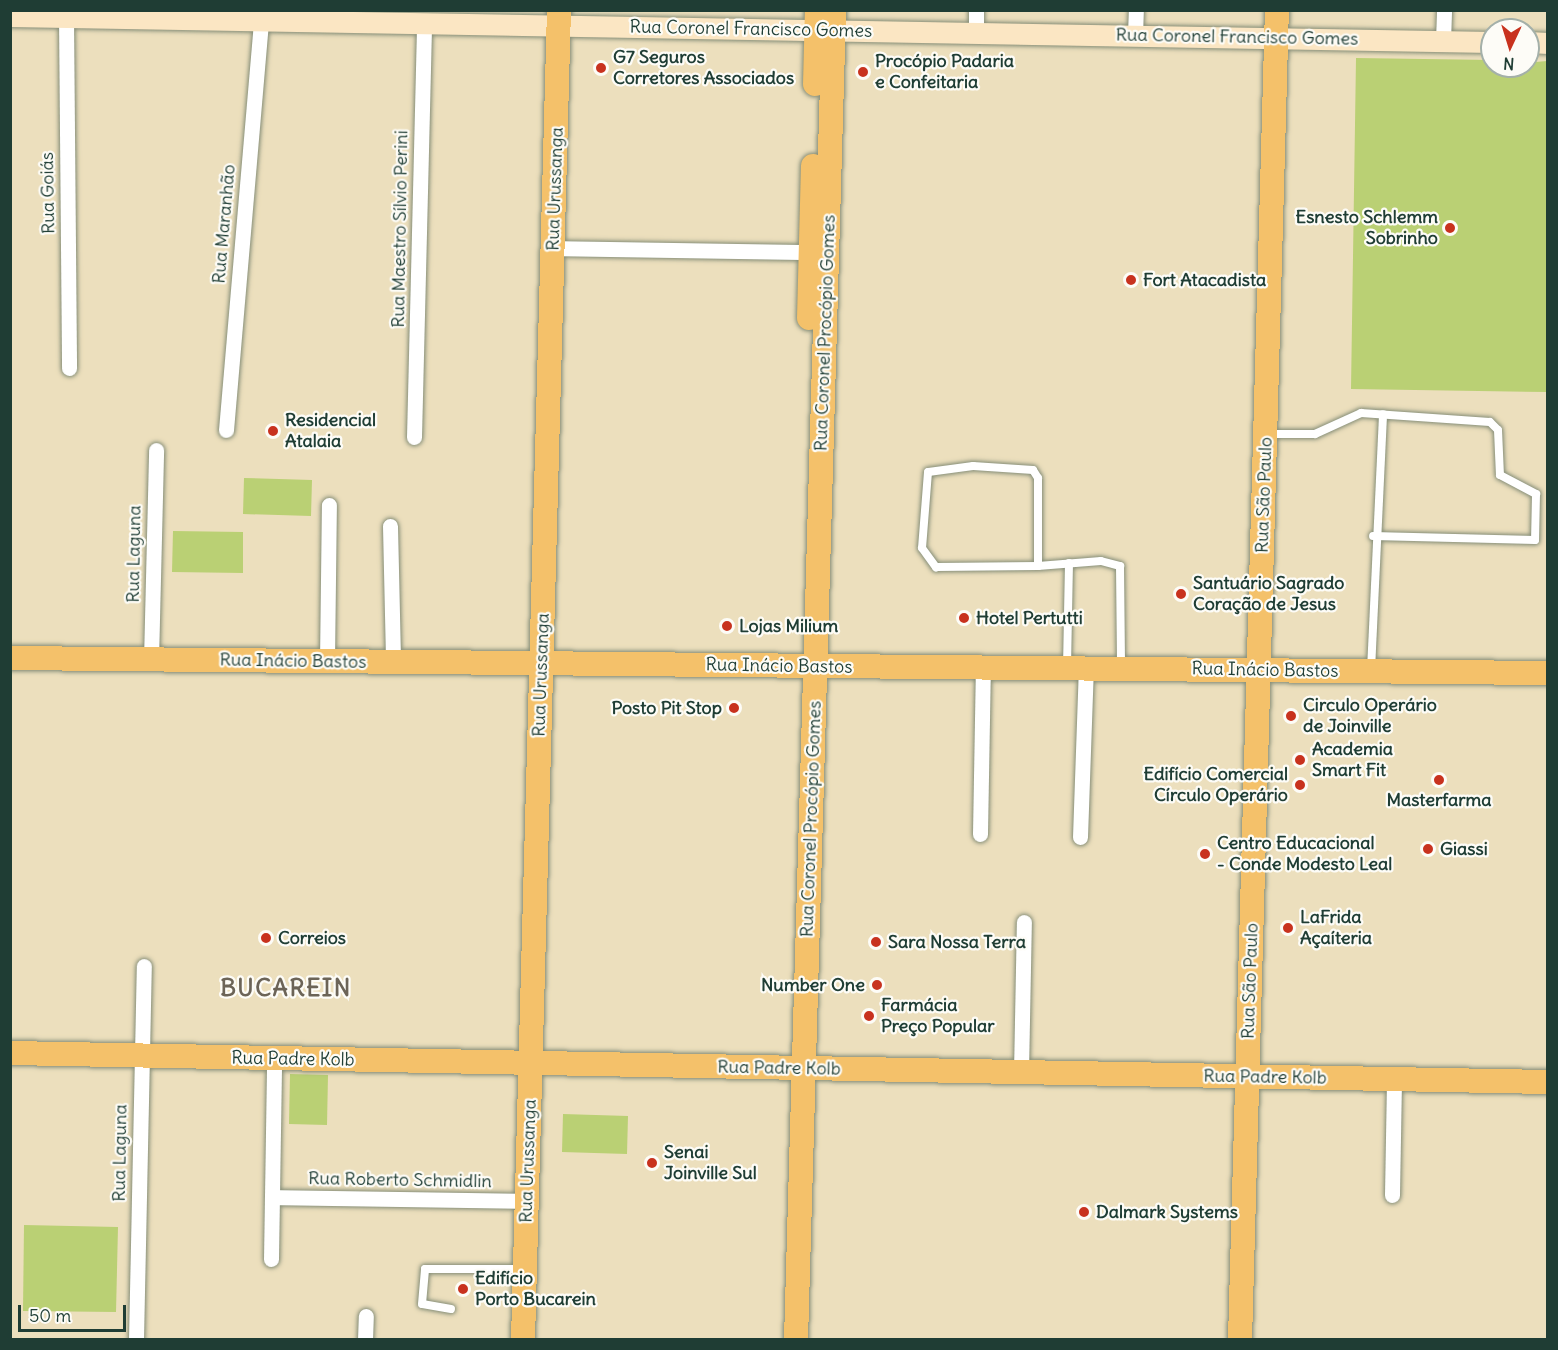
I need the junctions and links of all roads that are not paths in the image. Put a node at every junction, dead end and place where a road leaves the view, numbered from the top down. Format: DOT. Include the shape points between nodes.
graph roads {
  1 [pos="976,10"];
  2 [pos="1136,10"];
  3 [pos="1277,10"];
  4 [pos="1444,10"];
  5 [pos="146,14"];
  6 [pos="75,15"];
  7 [pos="10,16"];
  8 [pos="559,18"];
  9 [pos="261,20"];
  10 [pos="826,20"];
  11 [pos="424,23"];
  12 [pos="976,33"];
  13 [pos="1135,35"];
  14 [pos="1277,38"];
  15 [pos="1443,41"];
  16 [pos="1480,42"];
  17 [pos="553,248"];
  18 [pos="810,252"];
  19 [pos="69,368"];
  20 [pos="1383,414"];
  21 [pos="226,430"];
  22 [pos="1265,434"];
  23 [pos="414,437"];
  24 [pos="156,450"];
  25 [pos="329,505"];
  26 [pos="390,526"];
  27 [pos="1373,536"];
  28 [pos="1069,563"];
  29 [pos="1038,566"];
  30 [pos="10,658"];
  31 [pos="151,660"];
  32 [pos="327,661"];
  33 [pos="393,662"];
  34 [pos="542,663"];
  35 [pos="807,666"];
  36 [pos="983,668"];
  37 [pos="1076,668"];
  38 [pos="1121,669"];
  39 [pos="1259,670"];
  40 [pos="1371,671"];
  41 [pos="1548,673"];
  42 [pos="980,834"];
  43 [pos="1080,837"];
  44 [pos="1024,922"];
  45 [pos="144,966"];
  46 [pos="10,1053"];
  47 [pos="142,1056"];
  48 [pos="274,1058"];
  49 [pos="531,1063"];
  50 [pos="796,1068"];
  51 [pos="1021,1072"];
  52 [pos="1247,1077"];
  53 [pos="1394,1079"];
  54 [pos="1548,1082"];
  55 [pos="1392,1195"];
  56 [pos="272,1197"];
  57 [pos="527,1201"];
  58 [pos="271,1259"];
  59 [pos="525,1269"];
  60 [pos="451,1309"];
  61 [pos="366,1316"];
  62 [pos="136,1340"];
  63 [pos="365,1340"];
  64 [pos="524,1340"];
  65 [pos="780,1340"];
  66 [pos="796,1340"];
  67 [pos="1240,1340"];
  1 -- 12 [label="street"];
  2 -- 13 [label="street"];
  3 -- 14 [label="main road, Rua São Paulo"];
  4 -- 15 [label="street"];
  5 -- 6 [label="main road, Rua Coronel Francisco Gomes"];
  5 -- 9 [label="main road, Rua Coronel Francisco Gomes"];
  6 -- 7 [label="main road, Rua Coronel Francisco Gomes"];
  6 -- 19 [label="street, Rua Goiás"];
  8 -- 10 [label="main road, Rua Coronel Francisco Gomes"];
  8 -- 11 [label="main road, Rua Coronel Francisco Gomes"];
  8 -- 17 [label="main road, Rua Urussanga"];
  9 -- 11 [label="main road, Rua Coronel Francisco Gomes"];
  9 -- 21 [label="street, Rua Maranhão"];
  10 -- 12 [label="main road, Rua Coronel Francisco Gomes"];
  10 -- 18 [label="main road, Rua Coronel Procópio Gomes"];
  10 -- 35 [label="main road, Rua Coronel Procópio Gomes"];
  11 -- 23 [label="street, Rua Maestro Sílvio Perini"];
  12 -- 13 [label="main road, Rua Coronel Francisco Gomes"];
  13 -- 14 [label="main road, Rua Coronel Francisco Gomes"];
  14 -- 15 [label="main road, Rua Coronel Francisco Gomes"];
  14 -- 22 [label="main road, Rua São Paulo"];
  15 -- 16 [label="main road, Rua Coronel Francisco Gomes"];
  17 -- 18 [label="street"];
  17 -- 34 [label="main road, Rua Urussanga"];
  18 -- 35 [label="main road, Rua Coronel Procópio Gomes"];
  20 -- 22 [label="lane" via="1361,413 1303,437"];
  20 -- 27 [label="lane"];
  20 -- 27 [label="lane" via="1496,425 1500,476 1536,494 1536,538"];
  22 -- 39 [label="main road, Rua São Paulo"];
  24 -- 31 [label="street, Rua Laguna"];
  25 -- 32 [label="street"];
  26 -- 33 [label="street"];
  27 -- 40 [label="lane"];
  28 -- 29 [label="lane"];
  28 -- 37 [label="lane"];
  28 -- 38 [label="lane" via="1101,561 1120,566"];
  29 -- 29 [label="lane" via="1038,478 1032,470 973,466 928,472 922,548 929,564"];
  30 -- 31 [label="main road, Rua Inácio Bastos"];
  31 -- 32 [label="main road, Rua Inácio Bastos"];
  32 -- 33 [label="main road, Rua Inácio Bastos"];
  33 -- 34 [label="main road, Rua Inácio Bastos"];
  34 -- 35 [label="main road, Rua Inácio Bastos"];
  34 -- 49 [label="main road, Rua Urussanga"];
  35 -- 36 [label="main road, Rua Inácio Bastos"];
  35 -- 50 [label="main road, Rua Coronel Procópio Gomes"];
  36 -- 37 [label="main road, Rua Inácio Bastos"];
  36 -- 42 [label="street"];
  37 -- 38 [label="main road, Rua Inácio Bastos"];
  37 -- 43 [label="street"];
  38 -- 39 [label="main road, Rua Inácio Bastos"];
  39 -- 40 [label="main road, Rua Inácio Bastos"];
  39 -- 52 [label="main road, Rua São Paulo"];
  40 -- 41 [label="main road, Rua Inácio Bastos"];
  44 -- 51 [label="street"];
  45 -- 47 [label="street, Rua Laguna"];
  46 -- 47 [label="main road, Rua Padre Kolb"];
  47 -- 48 [label="main road, Rua Padre Kolb"];
  47 -- 62 [label="street, Rua Laguna"];
  48 -- 49 [label="main road, Rua Padre Kolb"];
  48 -- 56 [label="street"];
  49 -- 50 [label="main road, Rua Padre Kolb"];
  49 -- 57 [label="main road, Rua Urussanga"];
  50 -- 51 [label="main road, Rua Padre Kolb"];
  50 -- 65 [label="main road, Rua Coronel Procópio Gomes"];
  50 -- 66 [label="main road, Rua Coronel Procópio Gomes"];
  51 -- 52 [label="main road, Rua Padre Kolb"];
  52 -- 53 [label="main road, Rua Padre Kolb"];
  52 -- 67 [label="main road, Rua São Paulo"];
  53 -- 54 [label="main road, Rua Padre Kolb"];
  53 -- 55 [label="street"];
  56 -- 57 [label="street, Rua Roberto Schmidlin"];
  56 -- 58 [label="street"];
  57 -- 59 [label="main road, Rua Urussanga"];
  59 -- 60 [label="lane" via="425,1269 422,1304"];
  59 -- 64 [label="main road, Rua Urussanga"];
  61 -- 63 [label="street"];
}
